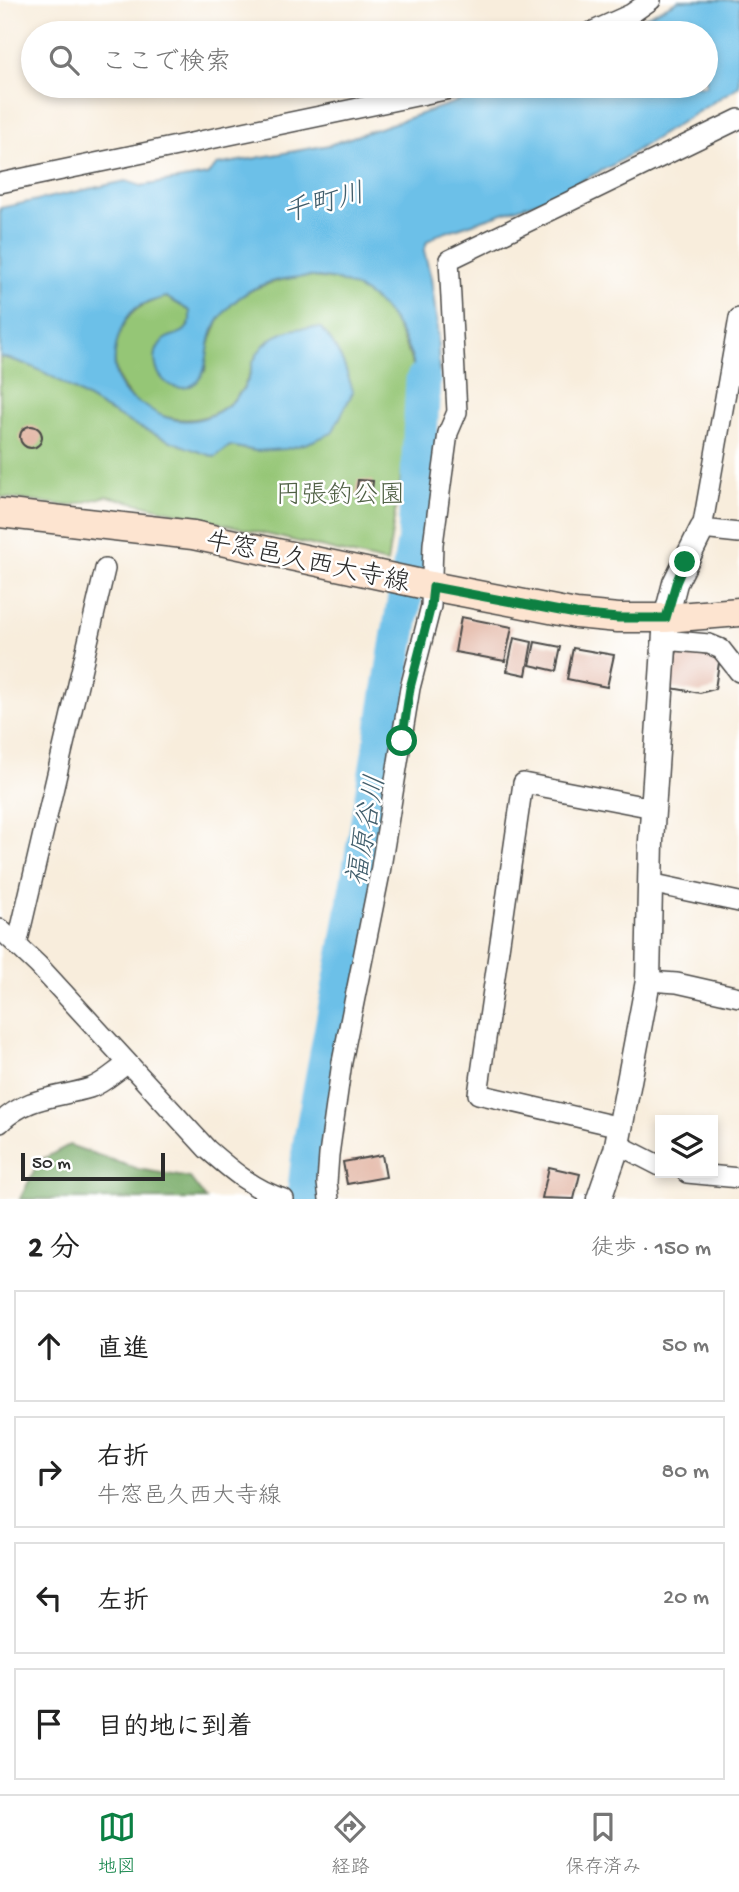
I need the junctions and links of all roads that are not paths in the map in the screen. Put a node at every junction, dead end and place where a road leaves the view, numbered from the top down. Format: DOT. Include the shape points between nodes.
graph roads {
  1 [pos="651,0"];
  2 [pos="616,21"];
  3 [pos="407,98"];
  4 [pos="739,120"];
  5 [pos="0,183"];
  6 [pos="739,318"];
  7 [pos="0,513"];
  8 [pos="702,529"];
  9 [pos="739,533"];
  10 [pos="105,569"];
  11 [pos="430,586"];
  12 [pos="739,612"];
  13 [pos="665,629"];
  14 [pos="739,672"];
  15 [pos="653,808"];
  16 [pos="650,883"];
  17 [pos="739,902"];
  18 [pos="0,929"];
  19 [pos="17,945"];
  20 [pos="648,981"];
  21 [pos="739,997"];
  22 [pos="127,1064"];
  23 [pos="0,1123"];
  24 [pos="618,1136"];
  25 [pos="655,1162"];
  26 [pos="718,1176"];
  27 [pos="739,1178"];
  28 [pos="284,1199"];
  29 [pos="329,1199"];
  30 [pos="599,1199"];
  1 -- 2 [label="street"];
  3 -- 5 [label="street"];
  4 -- 11 [label="street" via="449,260 457,412 448,433"];
  6 -- 8 [label="street"];
  7 -- 11 [label="main road, 牛窓邑久西大寺線" via="193,535"];
  8 -- 9 [label="street"];
  8 -- 13 [label="street" via="676,583"];
  10 -- 19 [label="street"];
  11 -- 13 [label="main road, 牛窓邑久西大寺線"];
  11 -- 29 [label="street" via="431,606 410,688 380,873 342,1062 329,1155"];
  12 -- 13 [label="main road, 牛窓邑久西大寺線"];
  13 -- 14 [label="street" via="721,649"];
  13 -- 15 [label="street"];
  15 -- 16 [label="street"];
  15 -- 24 [label="street" via="523,783 478,1094"];
  16 -- 17 [label="street"];
  16 -- 20 [label="street"];
  18 -- 19 [label="street"];
  19 -- 22 [label="street"];
  20 -- 21 [label="street"];
  20 -- 24 [label="street"];
  22 -- 23 [label="street" via="93,1087 43,1097"];
  22 -- 28 [label="street" via="236,1174"];
  24 -- 25 [label="street"];
  24 -- 30 [label="street"];
  26 -- 27 [label="street"];
}
